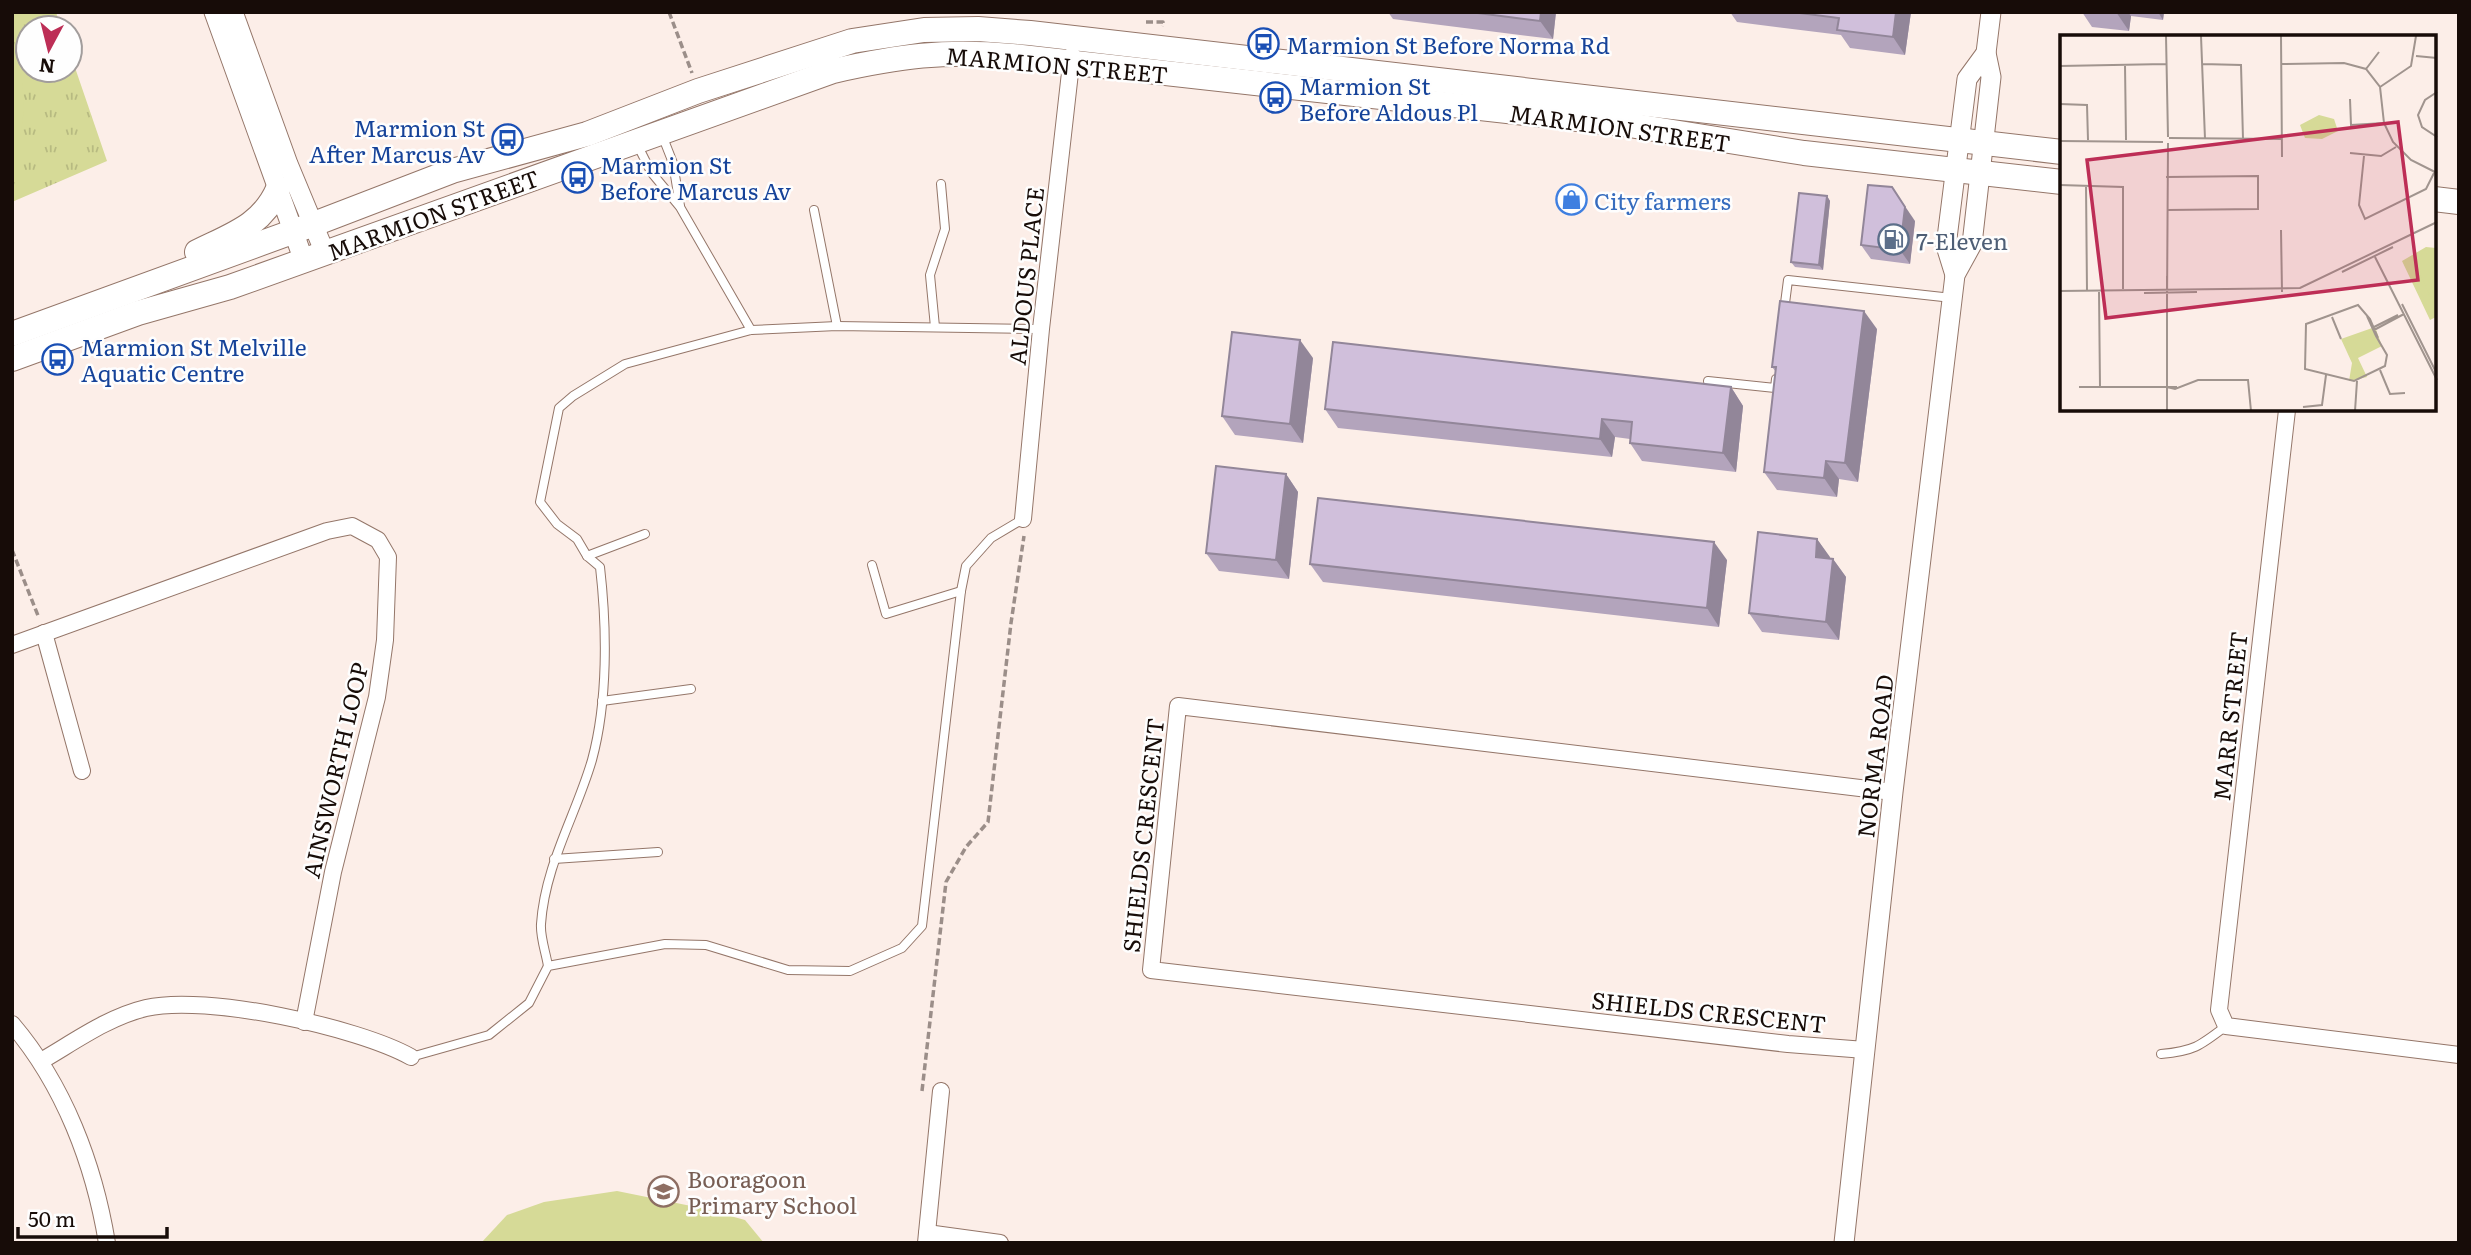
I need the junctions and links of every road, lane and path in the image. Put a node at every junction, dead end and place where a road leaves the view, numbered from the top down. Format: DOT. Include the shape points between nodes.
graph roads {
  1 [pos="214,12"];
  2 [pos="233,12"];
  3 [pos="669,12"];
  4 [pos="1991,12"];
  5 [pos="1073,37"];
  6 [pos="1072,63"];
  7 [pos="693,75"];
  8 [pos="626,118"];
  9 [pos="656,121"];
  10 [pos="1971,140"];
  11 [pos="636,141"];
  12 [pos="2060,152"];
  13 [pos="1955,171"];
  14 [pos="1980,175"];
  15 [pos="2060,182"];
  16 [pos="940,184"];
  17 [pos="278,189"];
  18 [pos="2436,199"];
  19 [pos="2459,202"];
  20 [pos="680,207"];
  21 [pos="814,210"];
  22 [pos="2436,215"];
  23 [pos="2459,218"];
  24 [pos="303,228"];
  25 [pos="314,257"];
  26 [pos="1955,275"];
  27 [pos="110,298"];
  28 [pos="1952,298"];
  29 [pos="1783,320"];
  30 [pos="837,326"];
  31 [pos="935,327"];
  32 [pos="1041,328"];
  33 [pos="751,330"];
  34 [pos="12,334"];
  35 [pos="12,359"];
  36 [pos="1776,375"];
  37 [pos="1708,381"];
  38 [pos="2287,411"];
  39 [pos="1023,519"];
  40 [pos="645,534"];
  41 [pos="12,550"];
  42 [pos="587,556"];
  43 [pos="872,565"];
  44 [pos="961,591"];
  45 [pos="44,633"];
  46 [pos="12,645"];
  47 [pos="691,688"];
  48 [pos="602,701"];
  49 [pos="82,771"];
  50 [pos="1893,792"];
  51 [pos="658,852"];
  52 [pos="554,859"];
  53 [pos="548,966"];
  54 [pos="304,1021"];
  55 [pos="12,1024"];
  56 [pos="2226,1026"];
  57 [pos="1866,1050"];
  58 [pos="2161,1054"];
  59 [pos="2459,1055"];
  60 [pos="411,1057"];
  61 [pos="41,1061"];
  62 [pos="941,1091"];
  63 [pos="922,1097"];
  64 [pos="926,1238"];
  65 [pos="107,1243"];
  66 [pos="1000,1243"];
  67 [pos="1844,1243"];
  1 -- 17 [label="street"];
  2 -- 24 [label="street" via="288,164"];
  3 -- 7 [label="path"];
  4 -- 10 [label="street, NORMA ROAD" via="1986,53 1967,79"];
  5 -- 6 [label="street, ALDOUS PLACE"];
  5 -- 9 [label="main road, MARMION STREET" via="978,29 888,34 852,41 698,91"];
  5 -- 10 [label="main road, MARMION STREET"];
  6 -- 9 [label="main road, MARMION STREET" via="967,52 926,54 833,71"];
  6 -- 13 [label="main road, MARMION STREET" via="1623,124"];
  6 -- 32 [label="street, ALDOUS PLACE"];
  8 -- 9 [label="main road, MARMION STREET"];
  8 -- 11 [label="lane"];
  8 -- 24 [label="main road, MARMION STREET" via="587,134 453,171"];
  9 -- 11 [label="main road, MARMION STREET"];
  9 -- 20 [label="lane" via="673,163"];
  10 -- 12 [label="main road, MARMION STREET"];
  10 -- 13 [label="street, NORMA ROAD"];
  10 -- 14 [label="street, NORMA ROAD"];
  11 -- 20 [label="lane" via="651,172"];
  11 -- 25 [label="main road, MARMION STREET"];
  13 -- 14 [label="main road, MARMION STREET"];
  13 -- 26 [label="street, NORMA ROAD" via="1946,246"];
  14 -- 15 [label="main road, MARMION STREET"];
  14 -- 26 [label="street, NORMA ROAD" via="1972,244"];
  16 -- 31 [label="lane" via="945,229 930,275"];
  17 -- 24 [label="street"];
  17 -- 27 [label="main road" via="254,223"];
  18 -- 19 [label="main road"];
  20 -- 33 [label="lane"];
  21 -- 30 [label="lane"];
  22 -- 23 [label="main road"];
  24 -- 25 [label="street"];
  24 -- 27 [label="main road, MARMION STREET"];
  25 -- 35 [label="main road, MARMION STREET"];
  26 -- 28 [label="street, NORMA ROAD"];
  27 -- 34 [label="main road, MARMION STREET"];
  28 -- 29 [label="lane" via="1788,280"];
  28 -- 50 [label="street, NORMA ROAD"];
  30 -- 31 [label="lane"];
  30 -- 33 [label="lane"];
  31 -- 32 [label="lane"];
  32 -- 39 [label="street, ALDOUS PLACE"];
  33 -- 42 [label="lane" via="625,364 559,408 540,502"];
  36 -- 37 [label="lane" via="1775,388"];
  38 -- 56 [label="street, MARR STREET" via="2219,1010"];
  39 -- 44 [label="lane" via="991,538 966,566"];
  39 -- 63 [label="path" via="988,822 946,882"];
  40 -- 42 [label="lane"];
  41 -- 45 [label="path"];
  42 -- 48 [label="lane" via="600,567 605,615"];
  43 -- 44 [label="lane" via="886,614"];
  44 -- 53 [label="lane" via="922,926 902,948 850,971 788,970 706,945 665,944"];
  45 -- 46 [label="street, AINSWORTH LOOP"];
  45 -- 49 [label="street"];
  45 -- 54 [label="street, AINSWORTH LOOP" via="327,531 352,526 378,540 388,557 379,686 333,872"];
  47 -- 48 [label="lane"];
  48 -- 52 [label="lane" via="592,759"];
  50 -- 57 [label="street, NORMA ROAD"];
  50 -- 57 [label="street, SHIELDS CRESCENT" via="1178,706 1151,970"];
  51 -- 52 [label="lane"];
  52 -- 53 [label="lane" via="540,926"];
  53 -- 60 [label="lane" via="529,1003 489,1035"];
  54 -- 60 [label="street" via="376,1041"];
  54 -- 61 [label="street" via="167,1005 124,1014"];
  55 -- 61 [label="street"];
  56 -- 58 [label="lane" via="2190,1051"];
  56 -- 59 [label="street"];
  57 -- 67 [label="street, NORMA ROAD"];
  61 -- 65 [label="street" via="88,1163"];
  62 -- 64 [label="street"];
  64 -- 66 [label="street"];
}
